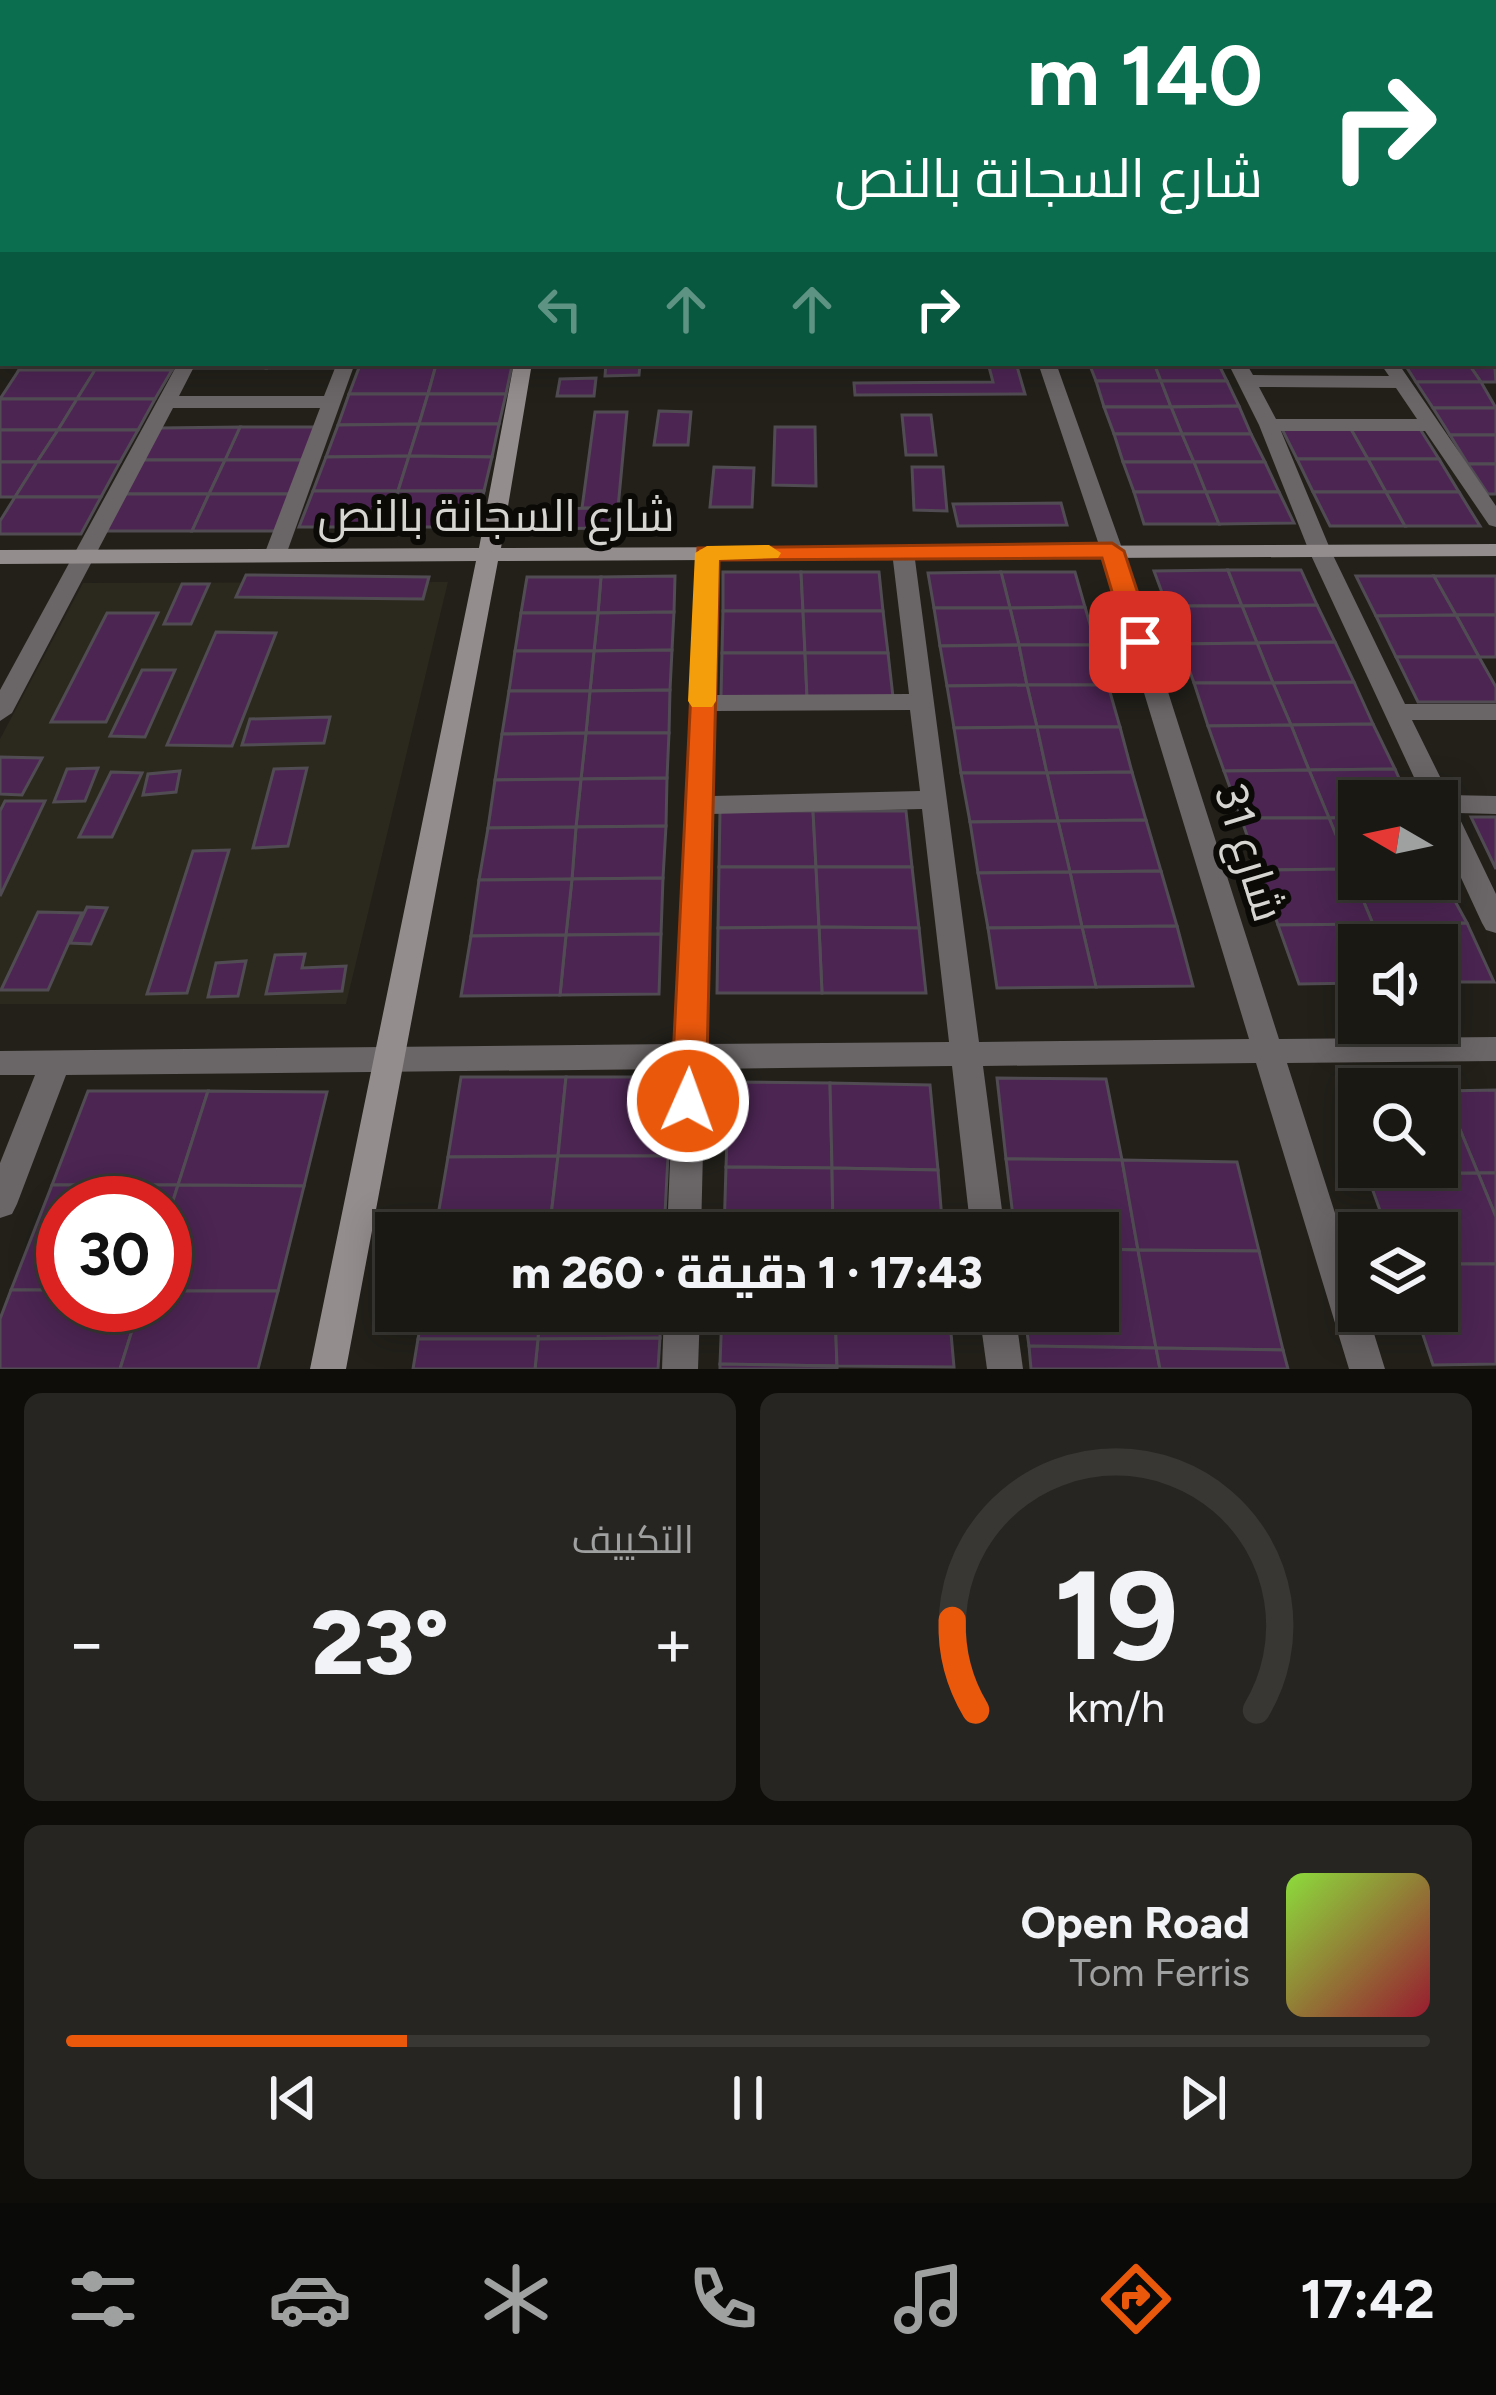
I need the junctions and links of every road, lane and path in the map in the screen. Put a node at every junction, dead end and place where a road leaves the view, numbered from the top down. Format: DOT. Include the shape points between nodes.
graph roads {
  1 [pos="186,366"];
  2 [pos="345,366"];
  3 [pos="522,366"];
  4 [pos="1048,366"];
  5 [pos="1391,366"];
  6 [pos="1242,372"];
  7 [pos="1401,382"];
  8 [pos="167,402"];
  9 [pos="331,402"];
  10 [pos="1429,424"];
  11 [pos="1269,425"];
  12 [pos="1496,521"];
  13 [pos="1496,550"];
  14 [pos="1112,551"];
  15 [pos="1320,551"];
  16 [pos="903,552"];
  17 [pos="707,553"];
  18 [pos="275,555"];
  19 [pos="491,555"];
  20 [pos="0,556"];
  21 [pos="84,556"];
  22 [pos="922,702"];
  23 [pos="702,703"];
  24 [pos="1396,712"];
  25 [pos="1496,712"];
  26 [pos="0,713"];
  27 [pos="1428,780"];
  28 [pos="934,800"];
  29 [pos="698,805"];
  30 [pos="1458,805"];
  31 [pos="1496,805"];
  32 [pos="1458,843"];
  33 [pos="1496,923"];
  34 [pos="1496,1049"];
  35 [pos="965,1054"];
  36 [pos="1269,1054"];
  37 [pos="690,1057"];
  38 [pos="386,1059"];
  39 [pos="56,1062"];
  40 [pos="0,1063"];
  41 [pos="0,1204"];
  42 [pos="685,1212"];
  43 [pos="985,1212"];
  44 [pos="681,1332"];
  45 [pos="1001,1332"];
  46 [pos="328,1369"];
  47 [pos="680,1369"];
  48 [pos="1005,1369"];
  49 [pos="1367,1369"];
  1 -- 8 [label="street"];
  2 -- 9 [label="street"];
  3 -- 19 [label="street"];
  4 -- 14 [label="street, شارع 31"];
  5 -- 7 [label="street"];
  6 -- 7 [label="street"];
  6 -- 11 [label="street"];
  7 -- 10 [label="street"];
  8 -- 9 [label="street"];
  8 -- 21 [label="street"];
  9 -- 18 [label="street"];
  10 -- 11 [label="street"];
  10 -- 12 [label="street"];
  11 -- 15 [label="street"];
  13 -- 15 [label="street, شارع السجانة بالنص"];
  14 -- 15 [label="street, شارع السجانة بالنص"];
  14 -- 16 [label="street, شارع السجانة بالنص"];
  14 -- 36 [label="street, شارع 31"];
  15 -- 24 [label="street"];
  16 -- 17 [label="street, شارع السجانة بالنص"];
  16 -- 22 [label="street"];
  17 -- 19 [label="street, شارع السجانة بالنص"];
  17 -- 23 [label="street"];
  18 -- 19 [label="street, شارع السجانة بالنص"];
  18 -- 21 [label="street, شارع السجانة بالنص"];
  19 -- 38 [label="street"];
  20 -- 21 [label="street, شارع السجانة بالنص"];
  21 -- 26 [label="street"];
  22 -- 23 [label="street"];
  22 -- 28 [label="street"];
  23 -- 29 [label="street"];
  24 -- 25 [label="street"];
  24 -- 27 [label="street"];
  28 -- 29 [label="street"];
  28 -- 35 [label="street"];
  29 -- 37 [label="street"];
  30 -- 31 [label="street"];
  32 -- 33 [label="street"];
  34 -- 36 [label="street"];
  35 -- 36 [label="street"];
  35 -- 37 [label="street"];
  35 -- 43 [label="street"];
  36 -- 49 [label="street, شارع 31"];
  37 -- 38 [label="street"];
  37 -- 42 [label="street"];
  38 -- 39 [label="street"];
  38 -- 46 [label="street"];
  39 -- 40 [label="street"];
  39 -- 41 [label="street"];
  44 -- 47 [label="street"];
  45 -- 48 [label="street"];
}
